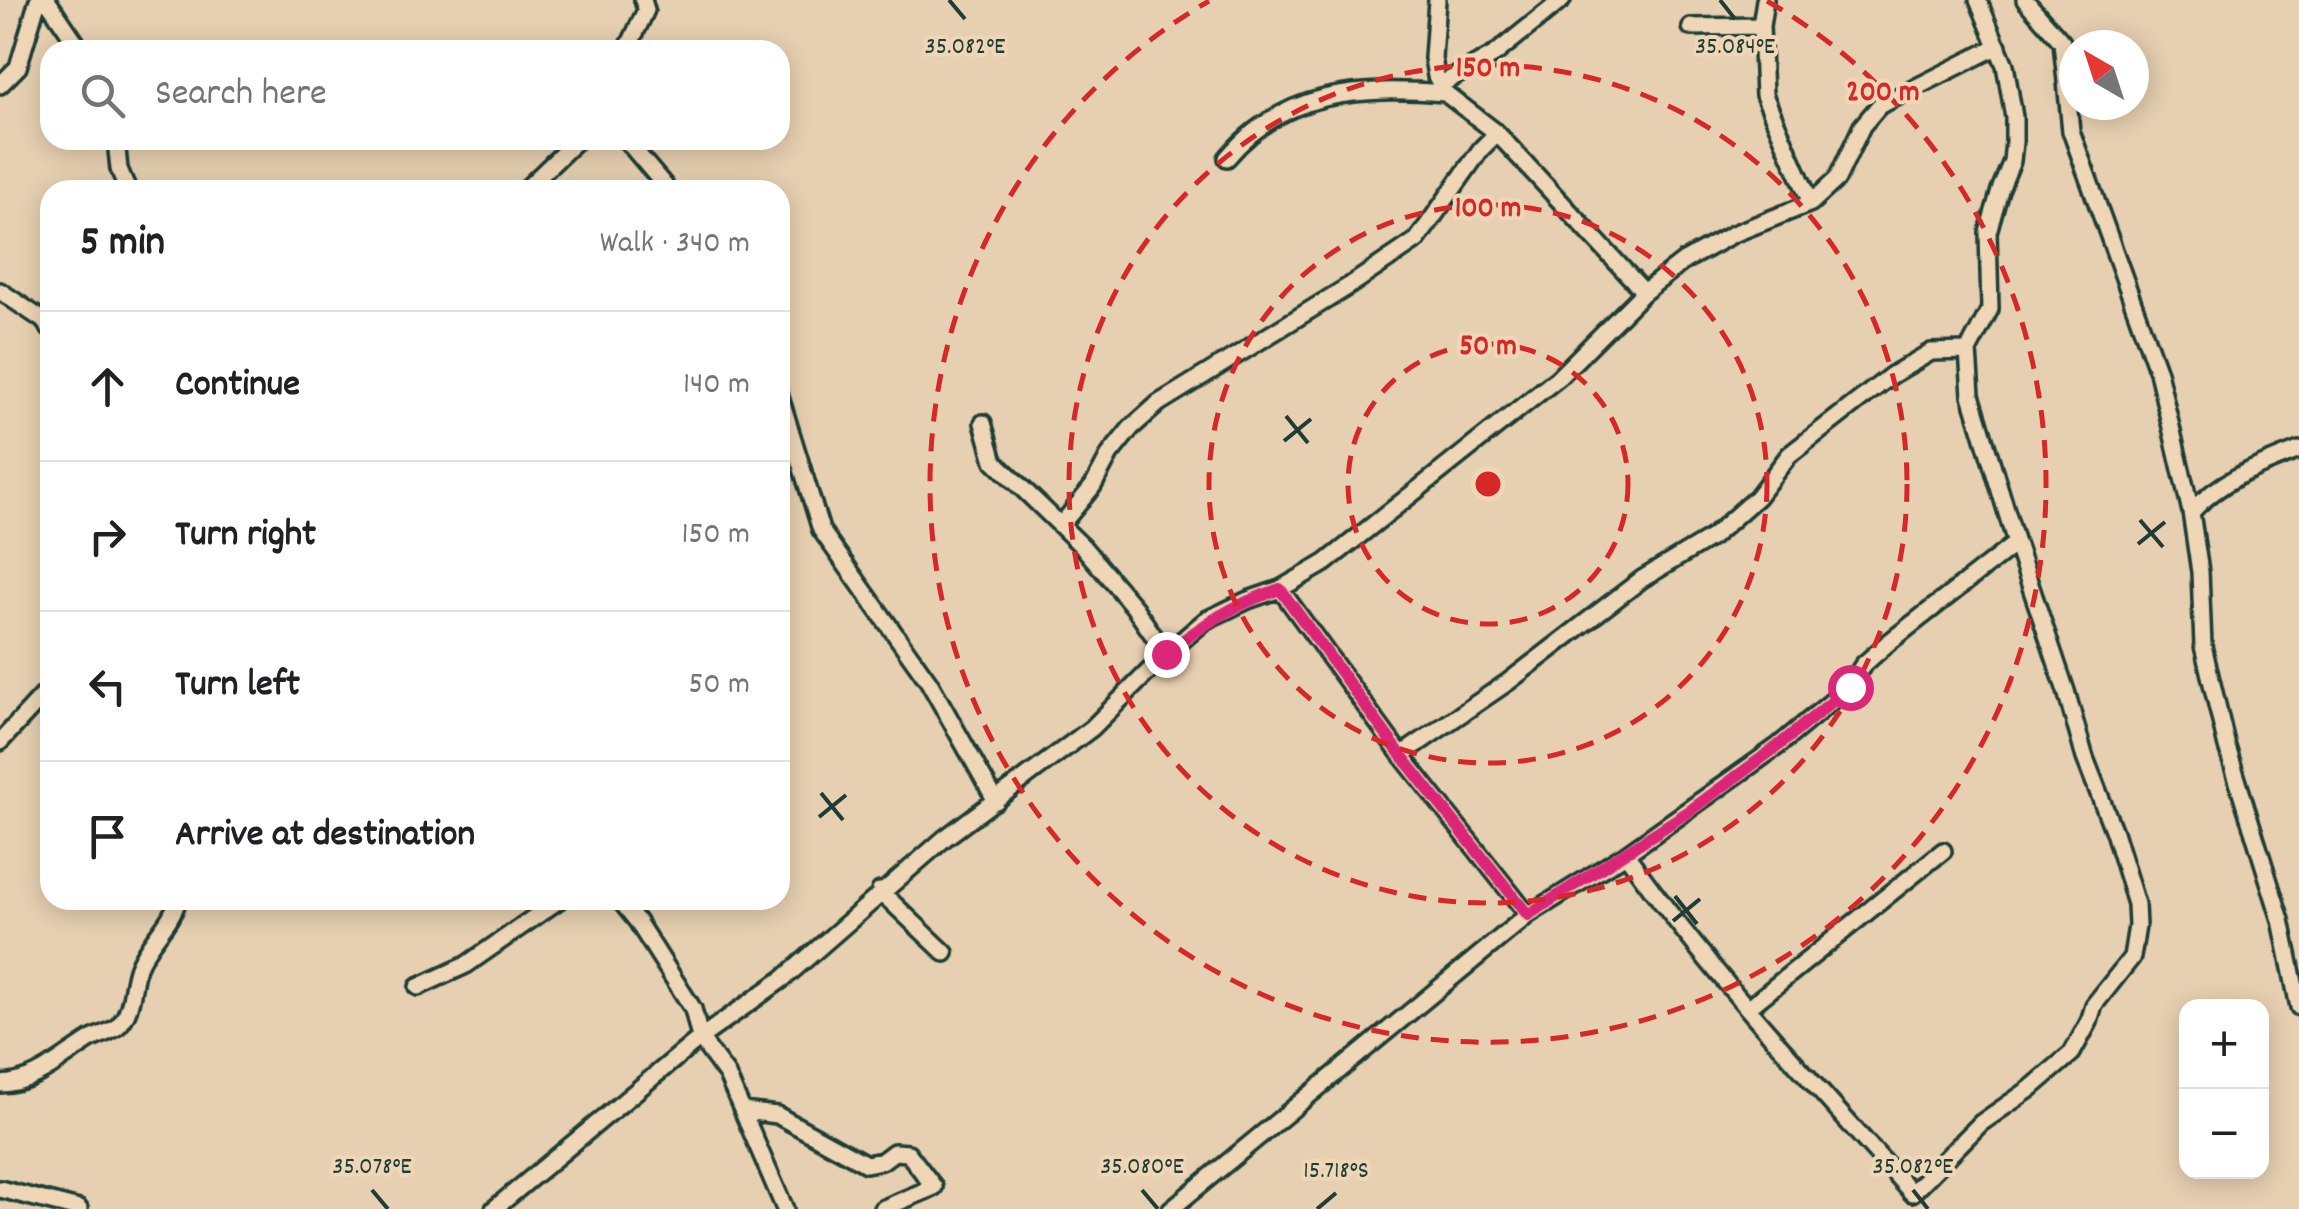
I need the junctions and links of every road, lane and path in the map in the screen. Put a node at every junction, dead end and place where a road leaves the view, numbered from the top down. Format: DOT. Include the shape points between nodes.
graph roads {
  1 [pos="38,0"];
  2 [pos="46,0"];
  3 [pos="643,0"];
  4 [pos="1437,0"];
  5 [pos="1562,0"];
  6 [pos="1765,0"];
  7 [pos="1978,0"];
  8 [pos="1990,0"];
  9 [pos="2025,0"];
  10 [pos="1983,18"];
  11 [pos="1761,26"];
  12 [pos="1691,27"];
  13 [pos="74,40"];
  14 [pos="632,40"];
  15 [pos="1998,46"];
  16 [pos="0,85"];
  17 [pos="1442,89"];
  18 [pos="1497,132"];
  19 [pos="117,150"];
  20 [pos="567,150"];
  21 [pos="634,150"];
  22 [pos="1227,158"];
  23 [pos="124,180"];
  24 [pos="535,180"];
  25 [pos="660,180"];
  26 [pos="1811,202"];
  27 [pos="0,291"];
  28 [pos="1644,292"];
  29 [pos="40,318"];
  30 [pos="1968,350"];
  31 [pos="983,423"];
  32 [pos="790,429"];
  33 [pos="2299,450"];
  34 [pos="2191,512"];
  35 [pos="1060,525"];
  36 [pos="2016,543"];
  37 [pos="1280,589"];
  38 [pos="1166,654"];
  39 [pos="40,699"];
  40 [pos="0,742"];
  41 [pos="1401,755"];
  42 [pos="996,800"];
  43 [pos="1943,852"];
  44 [pos="1626,854"];
  45 [pos="880,891"];
  46 [pos="175,910"];
  47 [pos="546,910"];
  48 [pos="628,910"];
  49 [pos="1528,915"];
  50 [pos="945,953"];
  51 [pos="418,987"];
  52 [pos="2299,1007"];
  53 [pos="1748,1008"];
  54 [pos="700,1038"];
  55 [pos="0,1084"];
  56 [pos="743,1112"];
  57 [pos="0,1189"];
  58 [pos="76,1209"];
  59 [pos="494,1209"];
  60 [pos="785,1209"];
  61 [pos="882,1209"];
  62 [pos="1171,1209"];
  1 -- 16 [label="street" via="18,68"];
  2 -- 13 [label="street"];
  3 -- 14 [label="street" via="646,10"];
  4 -- 17 [label="street" via="1432,44"];
  5 -- 17 [label="street"];
  6 -- 11 [label="street"];
  7 -- 10 [label="street"];
  8 -- 10 [label="street"];
  9 -- 34 [label="street" via="2062,42 2070,131 2158,372"];
  10 -- 15 [label="street"];
  11 -- 12 [label="street"];
  11 -- 26 [label="street" via="1764,95"];
  15 -- 26 [label="street" via="1879,106 1837,179"];
  15 -- 30 [label="street" via="2014,117 2012,161 1988,232 1990,309"];
  17 -- 18 [label="street"];
  17 -- 22 [label="street" via="1325,96 1257,128"];
  18 -- 28 [label="street"];
  18 -- 35 [label="street" via="1417,240 1159,404 1131,428"];
  19 -- 23 [label="street"];
  20 -- 24 [label="street"];
  21 -- 25 [label="street"];
  26 -- 28 [label="street" via="1733,234"];
  27 -- 29 [label="street"];
  28 -- 37 [label="street" via="1558,378 1326,563"];
  30 -- 36 [label="street" via="1971,394"];
  30 -- 41 [label="street" via="1931,352 1892,375 1788,455 1757,497 1712,537 1642,579"];
  31 -- 35 [label="street" via="994,461"];
  32 -- 42 [label="street" via="821,530 930,682"];
  33 -- 34 [label="street" via="2242,472"];
  34 -- 52 [label="street" via="2202,646 2281,920"];
  35 -- 38 [label="street" via="1134,606"];
  36 -- 44 [label="street" via="1888,643 1850,687 1778,746"];
  36 -- 53 [label="street" via="2136,904 2132,957 2094,1006 2072,1053 1981,1123 1912,1192"];
  37 -- 38 [label="street" via="1206,620"];
  37 -- 41 [label="street"];
  38 -- 42 [label="street" via="1092,728"];
  39 -- 40 [label="street"];
  41 -- 49 [label="street"];
  42 -- 45 [label="street"];
  43 -- 53 [label="street"];
  44 -- 49 [label="street"];
  44 -- 53 [label="street"];
  45 -- 50 [label="street"];
  45 -- 54 [label="street" via="784,978"];
  46 -- 55 [label="street" via="136,970 133,996 118,1026 18,1084"];
  47 -- 51 [label="street" via="466,966"];
  48 -- 54 [label="street" via="693,1008"];
  49 -- 62 [label="street"];
  54 -- 56 [label="street"];
  54 -- 59 [label="street"];
  56 -- 60 [label="street"];
  56 -- 61 [label="street" via="777,1115 866,1164 908,1153 934,1187"];
  57 -- 58 [label="street"];
}
